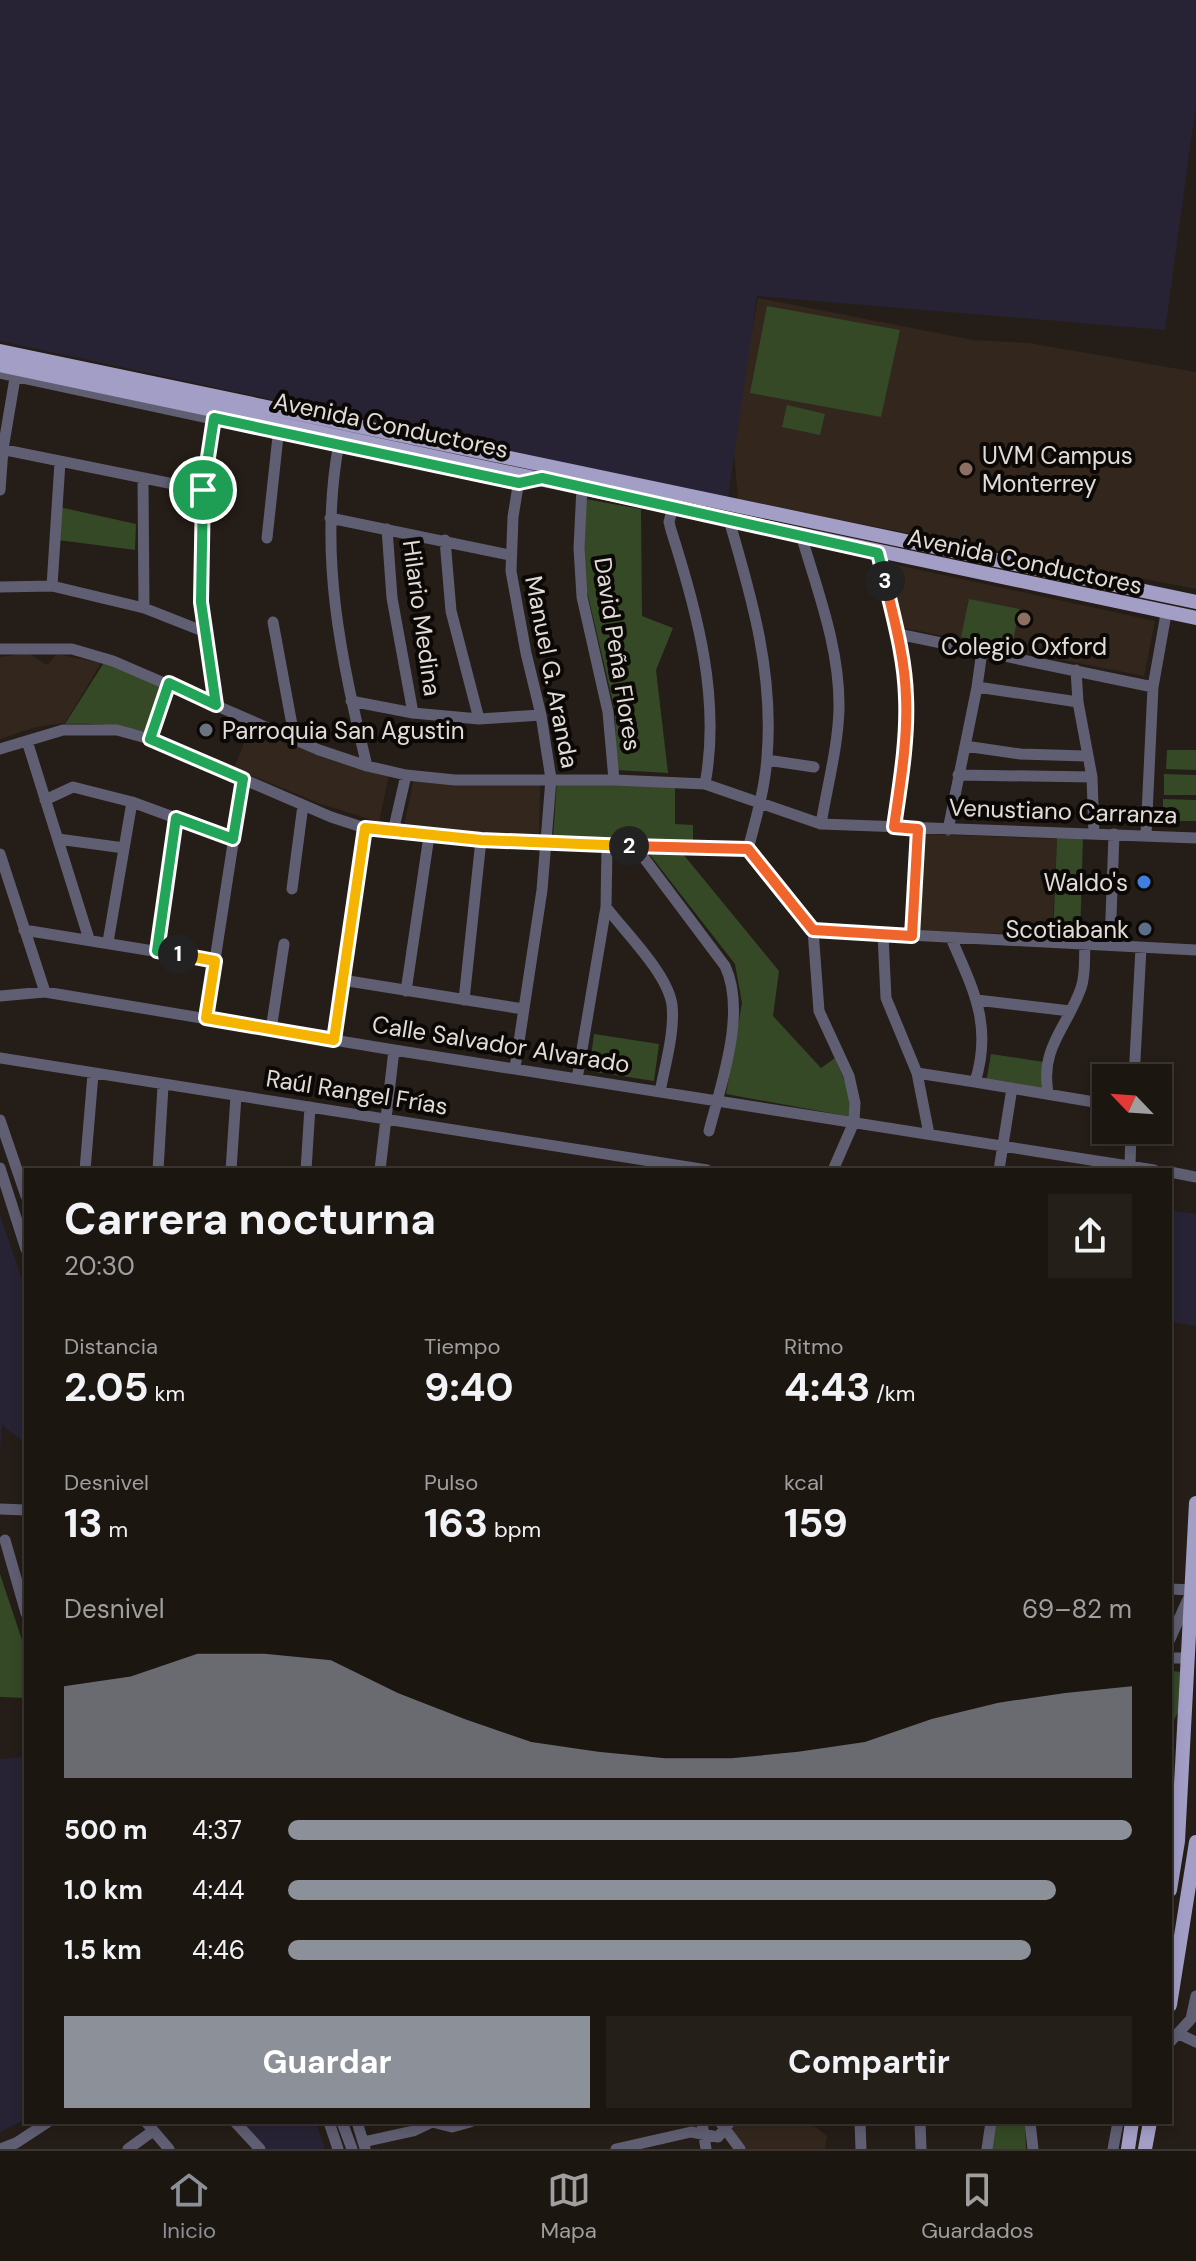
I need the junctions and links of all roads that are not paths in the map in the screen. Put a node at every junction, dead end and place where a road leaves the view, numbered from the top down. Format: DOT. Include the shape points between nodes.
graph roads {
  1 [pos="0,351"];
  2 [pos="0,365"];
  3 [pos="16,372"];
  4 [pos="0,373"];
  5 [pos="215,414"];
  6 [pos="279,429"];
  7 [pos="339,442"];
  8 [pos="1,449"];
  9 [pos="60,462"];
  10 [pos="143,479"];
  11 [pos="519,479"];
  12 [pos="582,487"];
  13 [pos="0,490"];
  14 [pos="203,490"];
  15 [pos="675,501"];
  16 [pos="330,518"];
  17 [pos="729,520"];
  18 [pos="387,529"];
  19 [pos="801,535"];
  20 [pos="267,538"];
  21 [pos="445,540"];
  22 [pos="878,553"];
  23 [pos="510,555"];
  24 [pos="52,586"];
  25 [pos="0,587"];
  26 [pos="1196,602"];
  27 [pos="144,608"];
  28 [pos="1166,614"];
  29 [pos="1196,618"];
  30 [pos="273,622"];
  31 [pos="205,632"];
  32 [pos="898,634"];
  33 [pos="0,649"];
  34 [pos="982,651"];
  35 [pos="1076,670"];
  36 [pos="169,683"];
  37 [pos="977,687"];
  38 [pos="1153,687"];
  39 [pos="351,701"];
  40 [pos="1078,702"];
  41 [pos="216,705"];
  42 [pos="413,713"];
  43 [pos="541,715"];
  44 [pos="479,719"];
  45 [pos="150,739"];
  46 [pos="27,741"];
  47 [pos="295,741"];
  48 [pos="965,746"];
  49 [pos="0,749"];
  50 [pos="1020,754"];
  51 [pos="1086,756"];
  52 [pos="767,760"];
  53 [pos="367,766"];
  54 [pos="814,767"];
  55 [pos="406,775"];
  56 [pos="958,775"];
  57 [pos="1018,775"];
  58 [pos="1092,777"];
  59 [pos="243,779"];
  60 [pos="551,779"];
  61 [pos="614,780"];
  62 [pos="705,784"];
  63 [pos="45,800"];
  64 [pos="132,802"];
  65 [pos="760,804"];
  66 [pos="303,805"];
  67 [pos="176,818"];
  68 [pos="821,824"];
  69 [pos="894,827"];
  70 [pos="365,828"];
  71 [pos="918,829"];
  72 [pos="948,830"];
  73 [pos="393,832"];
  74 [pos="1094,834"];
  75 [pos="1114,834"];
  76 [pos="1146,835"];
  77 [pos="429,836"];
  78 [pos="1196,838"];
  79 [pos="58,839"];
  80 [pos="233,839"];
  81 [pos="481,840"];
  82 [pos="547,843"];
  83 [pos="607,845"];
  84 [pos="635,846"];
  85 [pos="124,848"];
  86 [pos="748,849"];
  87 [pos="0,854"];
  88 [pos="292,889"];
  89 [pos="606,907"];
  90 [pos="24,930"];
  91 [pos="813,930"];
  92 [pos="883,935"];
  93 [pos="912,936"];
  94 [pos="951,938"];
  95 [pos="89,939"];
  96 [pos="108,942"];
  97 [pos="284,944"];
  98 [pos="1085,944"];
  99 [pos="1110,945"];
  100 [pos="1141,948"];
  101 [pos="1196,950"];
  102 [pos="157,951"];
  103 [pos="215,961"];
  104 [pos="342,980"];
  105 [pos="406,991"];
  106 [pos="45,992"];
  107 [pos="0,996"];
  108 [pos="464,1000"];
  109 [pos="977,1000"];
  110 [pos="523,1009"];
  111 [pos="1070,1011"];
  112 [pos="206,1018"];
  113 [pos="271,1030"];
  114 [pos="334,1040"];
  115 [pos="394,1050"];
  116 [pos="0,1058"];
  117 [pos="1135,1064"];
  118 [pos="515,1068"];
  119 [pos="917,1073"];
  120 [pos="93,1074"];
  121 [pos="577,1079"];
  122 [pos="975,1082"];
  123 [pos="163,1086"];
  124 [pos="1012,1088"];
  125 [pos="660,1092"];
  126 [pos="1048,1093"];
  127 [pos="236,1096"];
  128 [pos="717,1100"];
  129 [pos="1092,1101"];
  130 [pos="310,1107"];
  131 [pos="385,1118"];
  132 [pos="0,1120"];
  133 [pos="854,1122"];
  134 [pos="709,1131"];
  135 [pos="929,1134"];
  136 [pos="1131,1144"];
  137 [pos="1002,1147"];
  138 [pos="1130,1166"];
  139 [pos="0,1168"];
  140 [pos="85,1168"];
  141 [pos="158,1168"];
  142 [pos="231,1168"];
  143 [pos="306,1168"];
  144 [pos="380,1168"];
  145 [pos="695,1168"];
  146 [pos="834,1168"];
  147 [pos="999,1168"];
  148 [pos="1142,1168"];
  149 [pos="1172,1172"];
  150 [pos="1196,1177"];
  151 [pos="24,1190"];
  152 [pos="24,1243"];
  153 [pos="1196,1503"];
  154 [pos="0,1509"];
  155 [pos="24,1510"];
  156 [pos="5,1540"];
  157 [pos="1172,1589"];
  158 [pos="1192,1590"];
  159 [pos="24,1606"];
  160 [pos="1172,1635"];
  161 [pos="1172,1658"];
  162 [pos="1188,1658"];
  163 [pos="1174,1840"];
  164 [pos="1196,1842"];
  165 [pos="1172,1865"];
  166 [pos="1172,1992"];
  167 [pos="1196,1996"];
  168 [pos="1174,2038"];
  169 [pos="1196,2042"];
  170 [pos="45,2124"];
  171 [pos="237,2124"];
  172 [pos="330,2124"];
  173 [pos="343,2124"];
  174 [pos="358,2124"];
  175 [pos="428,2124"];
  176 [pos="440,2124"];
  177 [pos="463,2124"];
  178 [pos="725,2124"];
  179 [pos="860,2124"];
  180 [pos="920,2124"];
  181 [pos="991,2124"];
  182 [pos="1030,2124"];
  183 [pos="1118,2124"];
  184 [pos="1132,2124"];
  185 [pos="1150,2124"];
  186 [pos="150,2127"];
  187 [pos="702,2128"];
  188 [pos="17,2146"];
  189 [pos="364,2146"];
  190 [pos="644,2147"];
  191 [pos="0,2149"];
  192 [pos="128,2149"];
  193 [pos="169,2149"];
  194 [pos="260,2149"];
  195 [pos="338,2149"];
  196 [pos="352,2149"];
  197 [pos="616,2149"];
  198 [pos="706,2149"];
  199 [pos="740,2149"];
  200 [pos="861,2149"];
  201 [pos="921,2149"];
  202 [pos="987,2149"];
  203 [pos="1033,2149"];
  204 [pos="1113,2149"];
  205 [pos="1128,2149"];
  206 [pos="1145,2149"];
  1 -- 15 [label="main road, Avenida Conductores"];
  2 -- 3 [label="main road, Avenida Conductores"];
  3 -- 4 [label="street"];
  3 -- 5 [label="main road, Avenida Conductores"];
  3 -- 8 [label="street"];
  5 -- 6 [label="main road, Avenida Conductores"];
  5 -- 14 [label="street"];
  6 -- 7 [label="main road, Avenida Conductores"];
  6 -- 20 [label="street"];
  7 -- 11 [label="main road, Avenida Conductores"];
  7 -- 16 [label="street"];
  8 -- 9 [label="street"];
  8 -- 13 [label="street"];
  9 -- 10 [label="street"];
  9 -- 24 [label="street"];
  10 -- 14 [label="street"];
  10 -- 27 [label="street"];
  11 -- 12 [label="main road, Avenida Conductores"];
  11 -- 23 [label="street, Manuel G. Aranda"];
  12 -- 15 [label="main road, Avenida Conductores"];
  12 -- 61 [label="street, David Peña Flores" via="582,597 608,712"];
  14 -- 31 [label="street" via="200,577"];
  15 -- 17 [label="main road, Avenida Conductores"];
  15 -- 26 [label="main road, Avenida Conductores"];
  15 -- 62 [label="street" via="671,530 705,665 710,733"];
  16 -- 18 [label="street"];
  16 -- 39 [label="street" via="337,631"];
  17 -- 19 [label="main road, Avenida Conductores"];
  17 -- 52 [label="street" via="765,661"];
  18 -- 21 [label="street"];
  18 -- 42 [label="street, Hilario Medina" via="392,598"];
  19 -- 22 [label="main road, Avenida Conductores"];
  19 -- 68 [label="street" via="838,680 839,711"];
  21 -- 23 [label="street"];
  21 -- 44 [label="street" via="451,611"];
  22 -- 28 [label="main road, Avenida Conductores"];
  22 -- 32 [label="street"];
  23 -- 43 [label="street, Manuel G. Aranda"];
  24 -- 25 [label="street"];
  24 -- 27 [label="street"];
  27 -- 31 [label="street"];
  28 -- 29 [label="main road, Avenida Conductores"];
  28 -- 38 [label="street"];
  30 -- 47 [label="street"];
  31 -- 41 [label="street"];
  32 -- 34 [label="street"];
  32 -- 69 [label="street" via="906,697"];
  33 -- 36 [label="street, Venustiano Carranza" via="72,649"];
  34 -- 35 [label="street"];
  34 -- 37 [label="street"];
  35 -- 38 [label="street"];
  35 -- 40 [label="street"];
  36 -- 41 [label="street, Venustiano Carranza"];
  36 -- 45 [label="street"];
  37 -- 40 [label="street"];
  37 -- 48 [label="street"];
  38 -- 76 [label="street"];
  39 -- 42 [label="street"];
  39 -- 53 [label="street"];
  40 -- 51 [label="street"];
  41 -- 47 [label="street, Venustiano Carranza"];
  42 -- 44 [label="street"];
  43 -- 44 [label="street"];
  43 -- 60 [label="street, Manuel G. Aranda"];
  45 -- 46 [label="street" via="117,730 80,729"];
  45 -- 59 [label="street"];
  46 -- 49 [label="street"];
  46 -- 63 [label="street"];
  47 -- 53 [label="street, Venustiano Carranza"];
  48 -- 50 [label="street"];
  48 -- 56 [label="street"];
  50 -- 51 [label="street"];
  50 -- 57 [label="street"];
  51 -- 58 [label="street"];
  52 -- 54 [label="street"];
  52 -- 65 [label="street"];
  53 -- 55 [label="street, Venustiano Carranza"];
  55 -- 60 [label="street, Venustiano Carranza"];
  55 -- 73 [label="street"];
  56 -- 57 [label="street"];
  56 -- 72 [label="street"];
  57 -- 58 [label="street"];
  58 -- 74 [label="street"];
  59 -- 66 [label="street"];
  59 -- 80 [label="street"];
  60 -- 61 [label="street, Venustiano Carranza"];
  60 -- 82 [label="street, Manuel G. Aranda"];
  61 -- 62 [label="street, Venustiano Carranza"];
  62 -- 65 [label="street, Venustiano Carranza"];
  63 -- 64 [label="street" via="73,787"];
  63 -- 79 [label="street"];
  64 -- 67 [label="street"];
  64 -- 85 [label="street"];
  65 -- 68 [label="street, Venustiano Carranza"];
  65 -- 86 [label="street"];
  66 -- 70 [label="street"];
  66 -- 88 [label="street"];
  67 -- 80 [label="street"];
  67 -- 102 [label="street"];
  68 -- 69 [label="street, Venustiano Carranza"];
  69 -- 71 [label="street, Venustiano Carranza"];
  70 -- 73 [label="street"];
  70 -- 104 [label="street"];
  71 -- 72 [label="street, Venustiano Carranza"];
  71 -- 93 [label="street"];
  72 -- 74 [label="street, Venustiano Carranza"];
  73 -- 77 [label="street"];
  74 -- 75 [label="street, Venustiano Carranza"];
  75 -- 76 [label="street, Venustiano Carranza"];
  75 -- 99 [label="street"];
  76 -- 78 [label="street, Venustiano Carranza"];
  77 -- 81 [label="street"];
  77 -- 105 [label="street"];
  79 -- 85 [label="street"];
  79 -- 95 [label="street"];
  80 -- 103 [label="street"];
  81 -- 82 [label="street"];
  81 -- 108 [label="street"];
  82 -- 83 [label="street"];
  82 -- 110 [label="street, Manuel G. Aranda"];
  83 -- 84 [label="street"];
  83 -- 89 [label="street"];
  84 -- 86 [label="street"];
  84 -- 128 [label="street" via="732,982 733,1021"];
  85 -- 96 [label="street"];
  86 -- 91 [label="street"];
  87 -- 90 [label="street"];
  89 -- 121 [label="street"];
  89 -- 125 [label="street" via="670,994 672,1018"];
  90 -- 95 [label="street"];
  90 -- 106 [label="street"];
  91 -- 92 [label="street"];
  91 -- 133 [label="street" via="819,1011 849,1076"];
  92 -- 93 [label="street"];
  92 -- 119 [label="street" via="887,1005"];
  93 -- 94 [label="street"];
  94 -- 98 [label="street"];
  94 -- 109 [label="street"];
  95 -- 96 [label="street"];
  96 -- 102 [label="street"];
  97 -- 113 [label="street"];
  98 -- 99 [label="street"];
  98 -- 111 [label="street" via="1083,983"];
  99 -- 100 [label="street"];
  100 -- 101 [label="street"];
  100 -- 117 [label="street"];
  102 -- 103 [label="street"];
  103 -- 112 [label="street"];
  104 -- 105 [label="street"];
  104 -- 114 [label="street"];
  105 -- 108 [label="street"];
  106 -- 107 [label="street, Calle Salvador Alvarado"];
  106 -- 112 [label="street, Calle Salvador Alvarado"];
  108 -- 110 [label="street"];
  109 -- 111 [label="street"];
  109 -- 122 [label="street" via="984,1033"];
  110 -- 118 [label="street, Manuel G. Aranda"];
  111 -- 126 [label="street" via="1050,1051"];
  112 -- 113 [label="street, Calle Salvador Alvarado"];
  113 -- 114 [label="street, Calle Salvador Alvarado"];
  114 -- 115 [label="street, Calle Salvador Alvarado"];
  115 -- 118 [label="street, Calle Salvador Alvarado"];
  115 -- 131 [label="street"];
  116 -- 120 [label="street, Raúl Rangel Frías"];
  118 -- 121 [label="street, Calle Salvador Alvarado"];
  119 -- 122 [label="street"];
  119 -- 135 [label="street"];
  120 -- 123 [label="street, Raúl Rangel Frías"];
  120 -- 140 [label="street"];
  121 -- 125 [label="street, Calle Salvador Alvarado"];
  122 -- 124 [label="street"];
  123 -- 127 [label="street, Raúl Rangel Frías"];
  123 -- 141 [label="street"];
  124 -- 126 [label="street"];
  124 -- 137 [label="street"];
  125 -- 128 [label="street, Calle Salvador Alvarado"];
  126 -- 129 [label="street"];
  127 -- 130 [label="street, Raúl Rangel Frías"];
  127 -- 142 [label="street"];
  128 -- 133 [label="street, Calle Salvador Alvarado"];
  128 -- 134 [label="street"];
  130 -- 131 [label="street, Raúl Rangel Frías"];
  130 -- 143 [label="street"];
  131 -- 144 [label="street"];
  131 -- 145 [label="street, Raúl Rangel Frías"];
  132 -- 151 [label="street"];
  133 -- 135 [label="street, Calle Salvador Alvarado"];
  133 -- 146 [label="street"];
  135 -- 137 [label="street, Calle Salvador Alvarado"];
  136 -- 138 [label="street"];
  137 -- 138 [label="street, Calle Salvador Alvarado"];
  137 -- 147 [label="street"];
  138 -- 148 [label="street, Calle Salvador Alvarado"];
  139 -- 152 [label="street"];
  149 -- 150 [label="street"];
  153 -- 158 [label="main road"];
  154 -- 155 [label="street"];
  156 -- 159 [label="street"];
  157 -- 158 [label="street"];
  158 -- 160 [label="street"];
  158 -- 162 [label="main road"];
  161 -- 162 [label="street"];
  162 -- 163 [label="main road"];
  163 -- 165 [label="main road"];
  164 -- 166 [label="main road"];
  167 -- 168 [label="street" via="1191,2019"];
  168 -- 169 [label="street"];
  170 -- 188 [label="street"];
  171 -- 194 [label="street"];
  172 -- 195 [label="street"];
  173 -- 196 [label="street"];
  174 -- 189 [label="street"];
  175 -- 189 [label="street"];
  176 -- 177 [label="street"];
  178 -- 187 [label="street" via="718,2137"];
  178 -- 199 [label="street"];
  179 -- 200 [label="street"];
  180 -- 201 [label="street"];
  181 -- 202 [label="street"];
  182 -- 203 [label="street"];
  183 -- 204 [label="street"];
  184 -- 205 [label="main road"];
  185 -- 206 [label="main road"];
  186 -- 192 [label="street"];
  186 -- 193 [label="street"];
  187 -- 190 [label="street"];
  187 -- 198 [label="street"];
  188 -- 191 [label="street"];
  190 -- 197 [label="street"];
}
